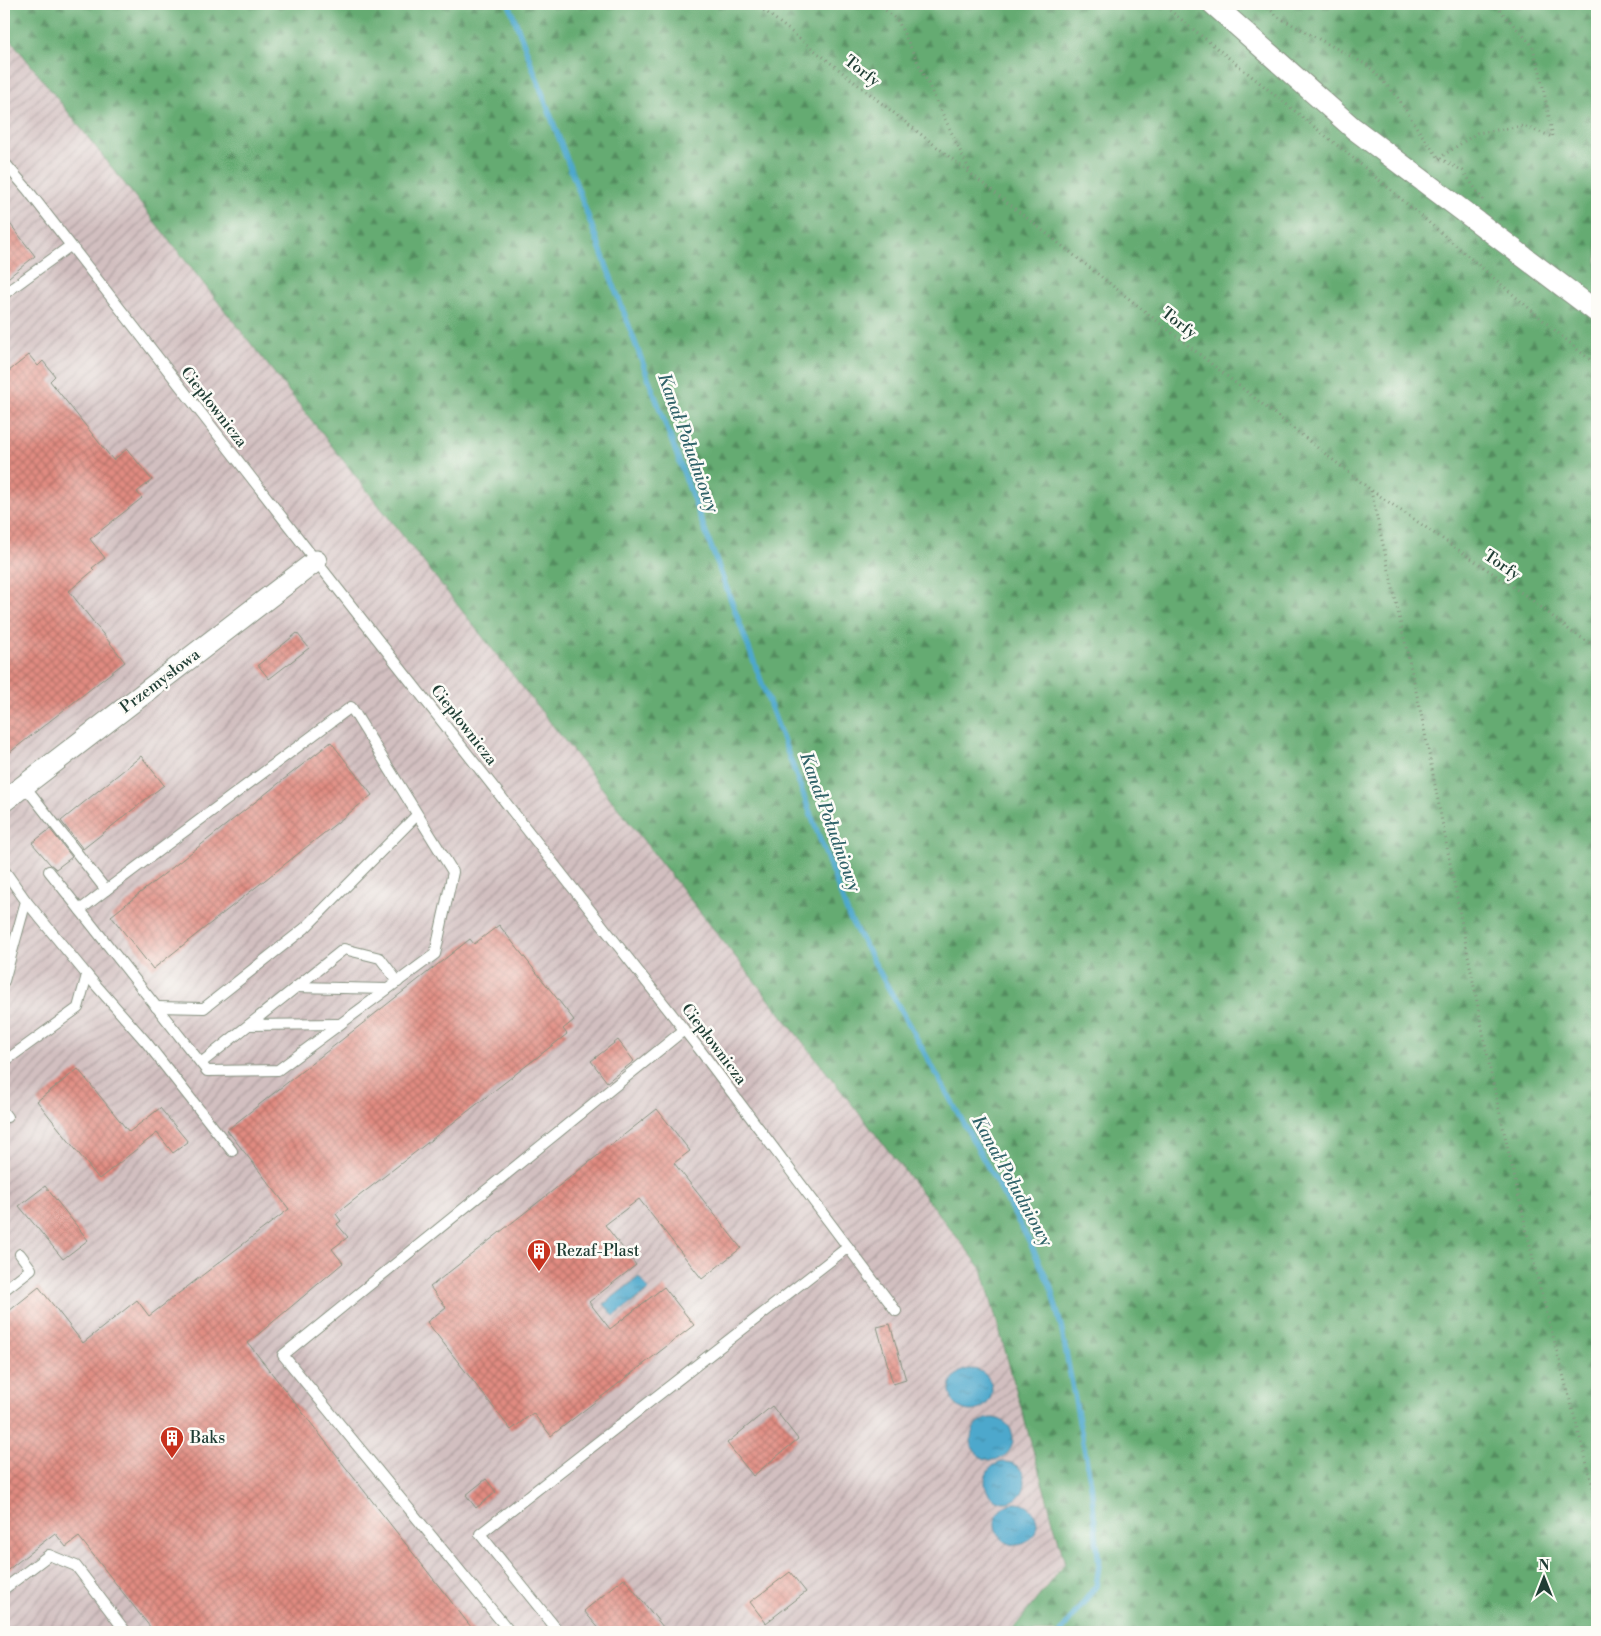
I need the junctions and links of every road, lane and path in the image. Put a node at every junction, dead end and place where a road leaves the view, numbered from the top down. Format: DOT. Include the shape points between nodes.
graph roads {
  1 [pos="756,4"];
  2 [pos="878,4"];
  3 [pos="1162,4"];
  4 [pos="1213,4"];
  5 [pos="1264,4"];
  6 [pos="1494,4"];
  7 [pos="1439,158"];
  8 [pos="4,162"];
  9 [pos="971,174"];
  10 [pos="1491,232"];
  11 [pos="70,246"];
  12 [pos="4,294"];
  13 [pos="1597,312"];
  14 [pos="1597,364"];
  15 [pos="1370,490"];
  16 [pos="316,562"];
  17 [pos="1597,647"];
  18 [pos="24,785"];
  19 [pos="4,801"];
  20 [pos="417,814"];
  21 [pos="4,870"];
  22 [pos="50,871"];
  23 [pos="106,890"];
  24 [pos="26,901"];
  25 [pos="80,910"];
  26 [pos="87,975"];
  27 [pos="4,981"];
  28 [pos="398,982"];
  29 [pos="296,987"];
  30 [pos="387,989"];
  31 [pos="156,1007"];
  32 [pos="341,1024"];
  33 [pos="249,1025"];
  34 [pos="684,1030"];
  35 [pos="201,1063"];
  36 [pos="4,1064"];
  37 [pos="232,1151"];
  38 [pos="848,1247"];
  39 [pos="20,1254"];
  40 [pos="4,1290"];
  41 [pos="896,1311"];
  42 [pos="1597,1502"];
  43 [pos="4,1589"];
  44 [pos="126,1632"];
  45 [pos="510,1632"];
  46 [pos="559,1632"];
  1 -- 9 [label="path, Torfy"];
  2 -- 9 [label="path" via="898,22"];
  3 -- 14 [label="path" via="1358,162"];
  4 -- 10 [label="street" via="1353,128"];
  5 -- 7 [label="path" via="1278,17 1369,66 1398,98 1418,132"];
  6 -- 7 [label="path" via="1532,45 1553,137 1523,126 1477,133"];
  7 -- 10 [label="path" via="1463,171 1483,200"];
  8 -- 11 [label="lane, Ciepłownicza"];
  9 -- 15 [label="path, Torfy"];
  10 -- 13 [label="street"];
  11 -- 12 [label="lane"];
  11 -- 16 [label="lane, Ciepłownicza"];
  15 -- 17 [label="path, Torfy"];
  15 -- 42 [label="path" via="1422,718 1492,1078 1537,1276"];
  16 -- 18 [label="street, Przemysłowa"];
  16 -- 34 [label="lane, Ciepłownicza"];
  18 -- 19 [label="street, Przemysłowa"];
  18 -- 23 [label="lane"];
  20 -- 23 [label="lane" via="351,707"];
  20 -- 28 [label="lane" via="453,872 435,954"];
  20 -- 31 [label="lane" via="305,928 204,1008"];
  21 -- 24 [label="lane"];
  22 -- 25 [label="lane"];
  23 -- 25 [label="lane"];
  24 -- 26 [label="lane"];
  24 -- 27 [label="lane"];
  25 -- 31 [label="lane"];
  26 -- 36 [label="lane" via="78,1008"];
  26 -- 37 [label="lane" via="146,1042"];
  28 -- 29 [label="lane" via="380,958 344,949"];
  28 -- 30 [label="lane"];
  29 -- 30 [label="lane"];
  29 -- 33 [label="lane"];
  30 -- 32 [label="lane"];
  31 -- 35 [label="lane"];
  32 -- 33 [label="lane"];
  32 -- 35 [label="lane" via="278,1070 207,1071"];
  33 -- 35 [label="lane"];
  34 -- 38 [label="lane, Ciepłownicza"];
  34 -- 45 [label="lane" via="283,1355"];
  38 -- 41 [label="lane, Ciepłownicza"];
  38 -- 46 [label="lane" via="480,1534"];
  39 -- 40 [label="lane" via="31,1269"];
  43 -- 44 [label="lane" via="49,1555 76,1566"];
}
